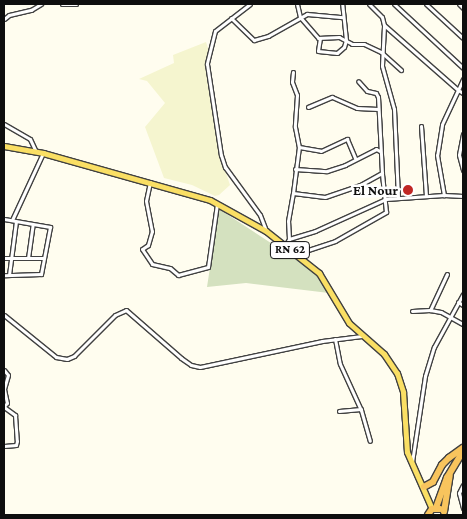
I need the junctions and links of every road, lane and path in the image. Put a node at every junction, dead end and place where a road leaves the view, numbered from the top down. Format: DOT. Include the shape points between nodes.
graph roads {
  1 [pos="42,4"];
  2 [pos="62,4"];
  3 [pos="76,4"];
  4 [pos="250,4"];
  5 [pos="297,4"];
  6 [pos="342,4"];
  7 [pos="369,4"];
  8 [pos="394,4"];
  9 [pos="426,4"];
  10 [pos="459,4"];
  11 [pos="36,5"];
  12 [pos="463,8"];
  13 [pos="300,17"];
  14 [pos="342,17"];
  15 [pos="231,18"];
  16 [pos="4,19"];
  17 [pos="384,25"];
  18 [pos="320,38"];
  19 [pos="463,38"];
  20 [pos="346,40"];
  21 [pos="381,52"];
  22 [pos="463,68"];
  23 [pos="401,70"];
  24 [pos="293,72"];
  25 [pos="463,79"];
  26 [pos="358,81"];
  27 [pos="458,90"];
  28 [pos="463,93"];
  29 [pos="308,107"];
  30 [pos="378,109"];
  31 [pos="4,124"];
  32 [pos="421,126"];
  33 [pos="463,134"];
  34 [pos="4,146"];
  35 [pos="300,147"];
  36 [pos="380,150"];
  37 [pos="36,152"];
  38 [pos="43,153"];
  39 [pos="355,158"];
  40 [pos="295,169"];
  41 [pos="463,170"];
  42 [pos="382,173"];
  43 [pos="150,182"];
  44 [pos="293,193"];
  45 [pos="426,195"];
  46 [pos="444,195"];
  47 [pos="463,196"];
  48 [pos="398,198"];
  49 [pos="386,199"];
  50 [pos="217,203"];
  51 [pos="4,220"];
  52 [pos="14,220"];
  53 [pos="33,224"];
  54 [pos="266,231"];
  55 [pos="290,239"];
  56 [pos="285,246"];
  57 [pos="295,255"];
  58 [pos="4,258"];
  59 [pos="11,258"];
  60 [pos="28,258"];
  61 [pos="43,258"];
  62 [pos="447,274"];
  63 [pos="4,275"];
  64 [pos="9,275"];
  65 [pos="463,294"];
  66 [pos="458,302"];
  67 [pos="463,305"];
  68 [pos="430,310"];
  69 [pos="412,311"];
  70 [pos="4,315"];
  71 [pos="450,316"];
  72 [pos="463,324"];
  73 [pos="362,336"];
  74 [pos="335,339"];
  75 [pos="4,370"];
  76 [pos="4,407"];
  77 [pos="360,409"];
  78 [pos="339,411"];
  79 [pos="370,441"];
  80 [pos="4,446"];
  81 [pos="463,450"];
  82 [pos="411,465"];
  83 [pos="450,474"];
  84 [pos="463,485"];
  85 [pos="424,487"];
  86 [pos="463,508"];
  87 [pos="432,511"];
  88 [pos="445,514"];
  1 -- 11 [label="street"];
  2 -- 3 [label="street"];
  4 -- 15 [label="street"];
  5 -- 13 [label="street"];
  6 -- 14 [label="street"];
  7 -- 17 [label="street" via="382,17"];
  8 -- 22 [label="street"];
  9 -- 19 [label="street"];
  10 -- 12 [label="street"];
  11 -- 16 [label="street"];
  13 -- 14 [label="street" via="311,14"];
  13 -- 15 [label="street" via="268,36 254,40"];
  13 -- 18 [label="street"];
  14 -- 20 [label="street"];
  15 -- 54 [label="street" via="215,31 208,60 216,127 226,167 260,215"];
  17 -- 21 [label="street"];
  17 -- 27 [label="street"];
  18 -- 20 [label="street"];
  18 -- 20 [label="street" via="318,51 323,53 337,54"];
  20 -- 21 [label="street"];
  21 -- 23 [label="street"];
  21 -- 48 [label="street" via="394,109"];
  24 -- 35 [label="street" via="295,127"];
  25 -- 27 [label="street"];
  26 -- 30 [label="street" via="376,93"];
  27 -- 28 [label="street"];
  27 -- 46 [label="street" via="437,144"];
  29 -- 30 [label="street" via="332,97 357,108"];
  30 -- 36 [label="street"];
  31 -- 37 [label="street" via="30,139"];
  32 -- 45 [label="street"];
  33 -- 41 [label="street" via="459,155"];
  34 -- 37 [label="main road, RN 62"];
  35 -- 39 [label="street" via="321,151 347,139"];
  35 -- 40 [label="street"];
  36 -- 39 [label="street"];
  36 -- 42 [label="street"];
  37 -- 38 [label="main road, RN 62"];
  38 -- 43 [label="main road, RN 62"];
  38 -- 52 [label="street"];
  39 -- 40 [label="street" via="327,171"];
  40 -- 44 [label="street"];
  42 -- 44 [label="street" via="325,198"];
  42 -- 49 [label="street"];
  43 -- 50 [label="main road, RN 62"];
  43 -- 50 [label="street" via="146,201 152,231 148,245 142,249 152,264 170,268 178,275 208,267"];
  44 -- 55 [label="street" via="288,221"];
  45 -- 46 [label="street"];
  45 -- 48 [label="street"];
  46 -- 47 [label="street"];
  48 -- 49 [label="street"];
  49 -- 55 [label="street" via="316,231"];
  49 -- 57 [label="street" via="384,215 335,241"];
  50 -- 54 [label="main road, RN 62"];
  51 -- 52 [label="street"];
  52 -- 53 [label="street"];
  52 -- 59 [label="street"];
  53 -- 60 [label="street"];
  53 -- 61 [label="street" via="50,227"];
  54 -- 56 [label="main road, RN 62"];
  55 -- 56 [label="street"];
  56 -- 57 [label="main road, RN 62"];
  57 -- 73 [label="main road, RN 62" via="319,273 349,323"];
  58 -- 59 [label="street"];
  59 -- 60 [label="street"];
  59 -- 64 [label="street"];
  60 -- 61 [label="street"];
  61 -- 64 [label="street" via="40,274"];
  62 -- 68 [label="street"];
  63 -- 64 [label="street"];
  65 -- 66 [label="street"];
  66 -- 67 [label="street"];
  66 -- 71 [label="street"];
  68 -- 69 [label="street"];
  68 -- 71 [label="street"];
  70 -- 74 [label="street" via="61,359 74,356 124,310 195,367"];
  71 -- 72 [label="street"];
  71 -- 82 [label="street" via="434,347 425,376"];
  73 -- 74 [label="street"];
  73 -- 82 [label="main road, RN 62" via="384,354 401,382"];
  74 -- 77 [label="street" via="340,364"];
  75 -- 76 [label="street" via="8,375"];
  76 -- 80 [label="street" via="15,415 17,441 16,445"];
  77 -- 78 [label="street"];
  77 -- 79 [label="street"];
  81 -- 83 [label="highway"];
  81 -- 85 [label="highway" via="449,458 433,482"];
  82 -- 85 [label="main road, RN 62"];
  83 -- 87 [label="highway"];
  83 -- 88 [label="highway"];
  84 -- 86 [label="street" via="459,493"];
  85 -- 87 [label="main road, RN 62"];
  87 -- 88 [label="highway"];
}
